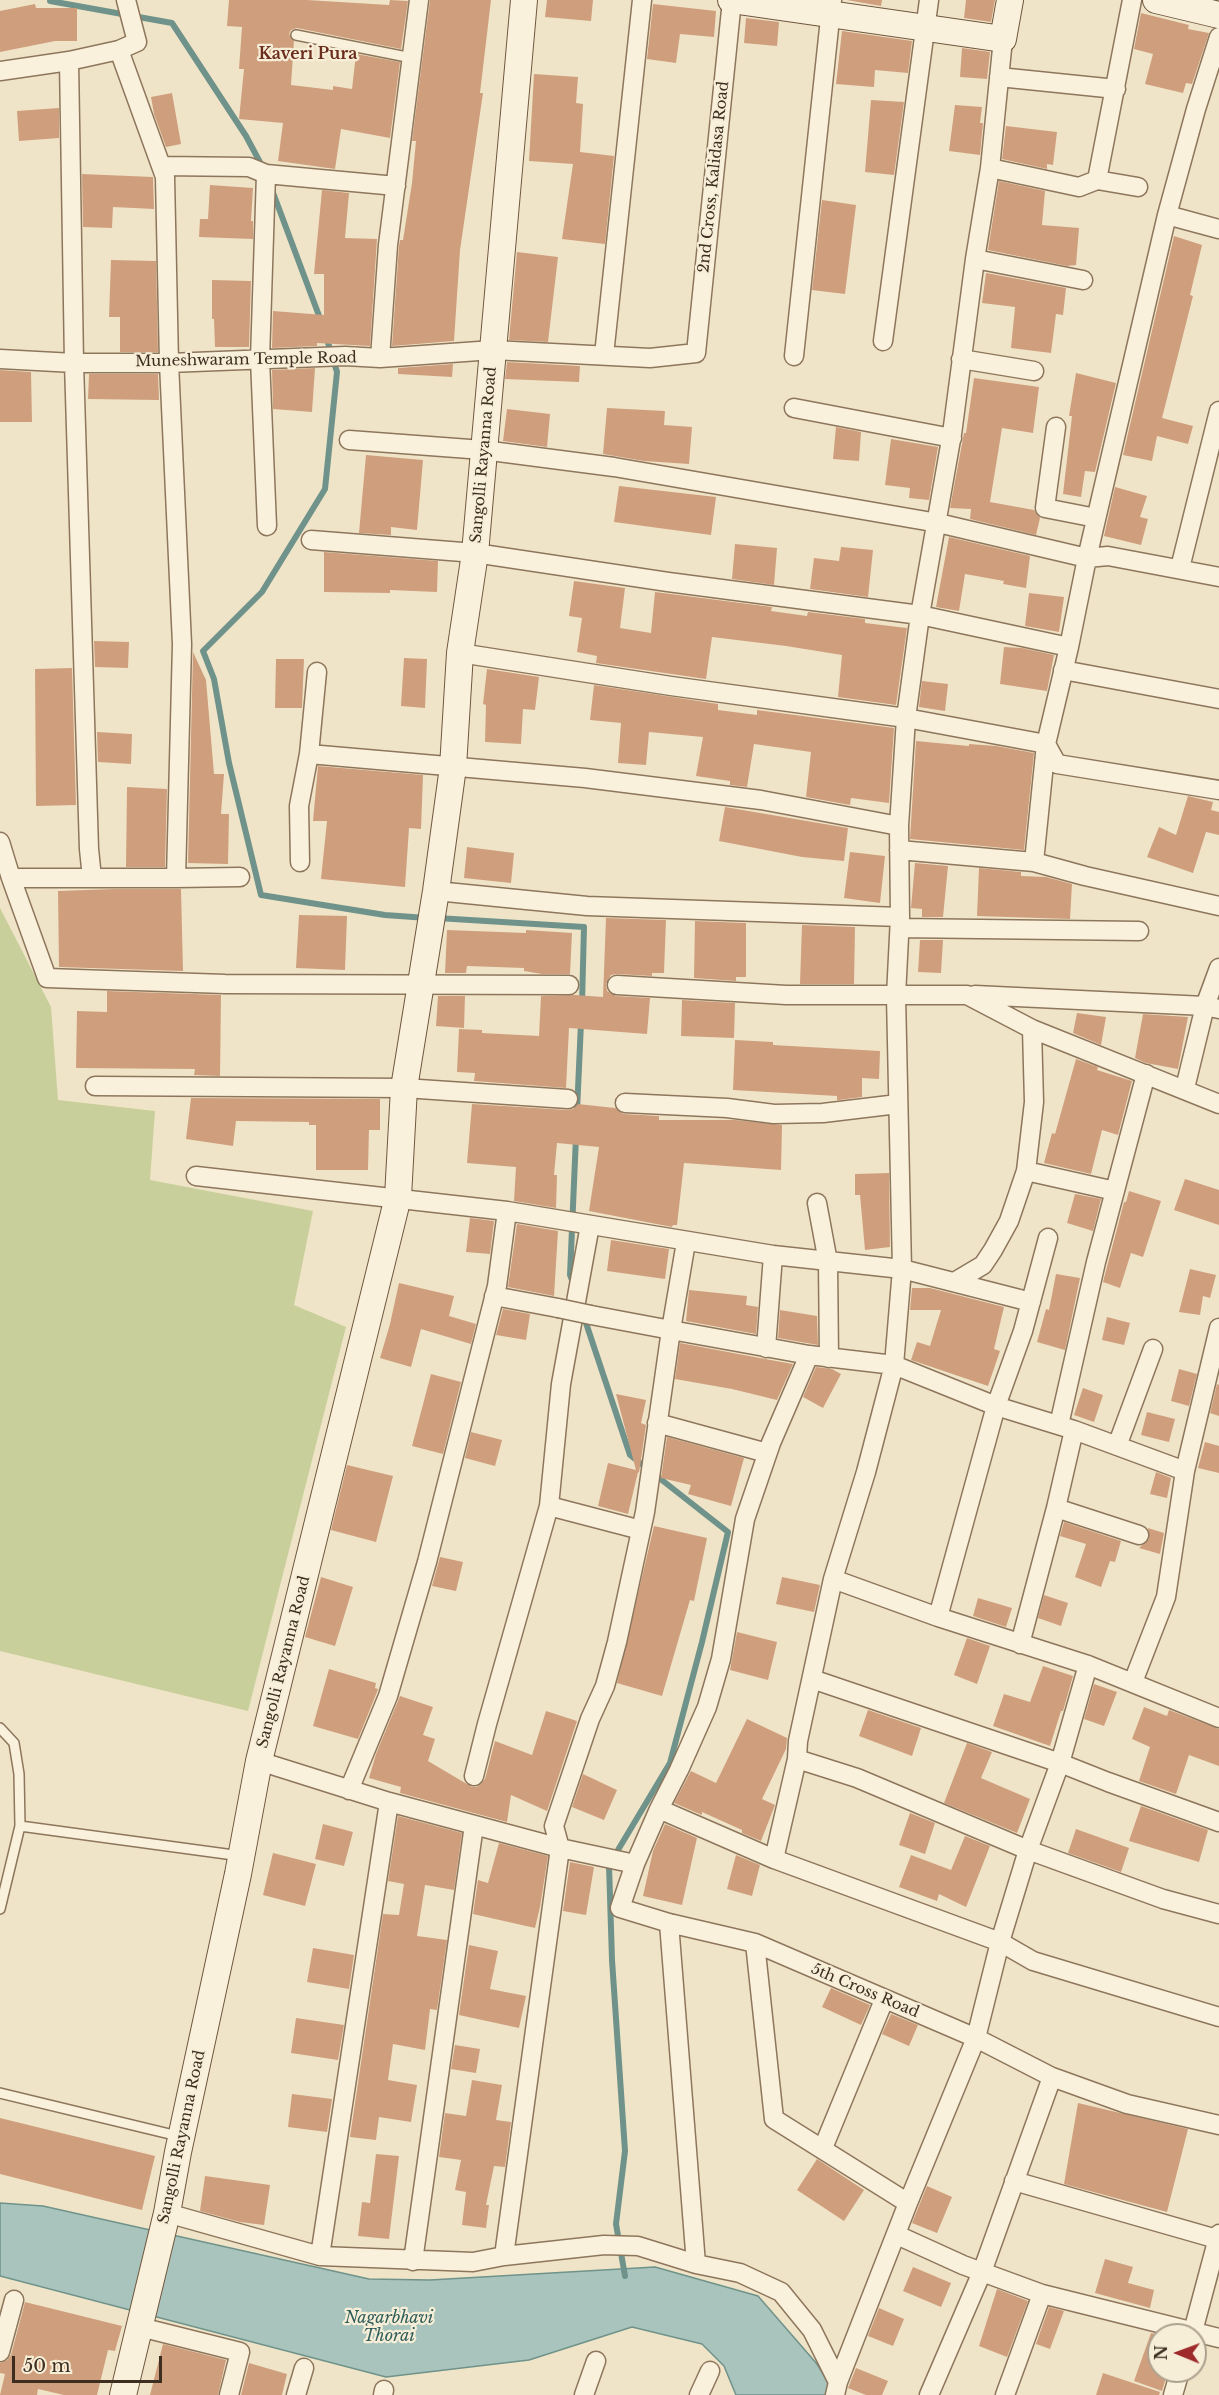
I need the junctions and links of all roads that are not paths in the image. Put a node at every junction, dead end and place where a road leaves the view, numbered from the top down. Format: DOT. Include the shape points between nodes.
graph roads {
  1 [pos="418,0"];
  2 [pos="524,0"];
  3 [pos="642,0"];
  4 [pos="732,0"];
  5 [pos="929,0"];
  6 [pos="1010,0"];
  7 [pos="1132,0"];
  8 [pos="1156,0"];
  9 [pos="127,3"];
  10 [pos="831,7"];
  11 [pos="1219,15"];
  12 [pos="926,29"];
  13 [pos="296,35"];
  14 [pos="1219,37"];
  15 [pos="1003,39"];
  16 [pos="119,50"];
  17 [pos="412,58"];
  18 [pos="69,61"];
  19 [pos="0,71"];
  20 [pos="999,77"];
  21 [pos="1116,89"];
  22 [pos="161,166"];
  23 [pos="990,168"];
  24 [pos="266,174"];
  25 [pos="1096,180"];
  26 [pos="396,186"];
  27 [pos="1138,187"];
  28 [pos="1167,215"];
  29 [pos="1219,229"];
  30 [pos="975,259"];
  31 [pos="1083,280"];
  32 [pos="883,341"];
  33 [pos="493,351"];
  34 [pos="696,353"];
  35 [pos="604,355"];
  36 [pos="794,356"];
  37 [pos="380,358"];
  38 [pos="0,359"];
  39 [pos="260,359"];
  40 [pos="961,359"];
  41 [pos="75,363"];
  42 [pos="169,363"];
  43 [pos="1034,371"];
  44 [pos="794,408"];
  45 [pos="1219,411"];
  46 [pos="1056,427"];
  47 [pos="952,438"];
  48 [pos="349,440"];
  49 [pos="483,450"];
  50 [pos="1096,518"];
  51 [pos="938,523"];
  52 [pos="267,526"];
  53 [pos="311,540"];
  54 [pos="475,553"];
  55 [pos="1087,558"];
  56 [pos="1180,568"];
  57 [pos="1219,577"];
  58 [pos="920,615"];
  59 [pos="1070,646"];
  60 [pos="460,653"];
  61 [pos="1063,670"];
  62 [pos="317,672"];
  63 [pos="1219,699"];
  64 [pos="906,718"];
  65 [pos="1047,744"];
  66 [pos="309,754"];
  67 [pos="453,767"];
  68 [pos="1219,790"];
  69 [pos="899,826"];
  70 [pos="0,842"];
  71 [pos="899,850"];
  72 [pos="300,862"];
  73 [pos="1034,862"];
  74 [pos="240,877"];
  75 [pos="11,878"];
  76 [pos="92,878"];
  77 [pos="176,878"];
  78 [pos="1219,906"];
  79 [pos="433,909"];
  80 [pos="900,923"];
  81 [pos="1139,931"];
  82 [pos="1219,968"];
  83 [pos="420,984"];
  84 [pos="569,985"];
  85 [pos="617,985"];
  86 [pos="967,995"];
  87 [pos="896,996"];
  88 [pos="1212,1007"];
  89 [pos="1032,1029"];
  90 [pos="1146,1074"];
  91 [pos="95,1086"];
  92 [pos="404,1088"];
  93 [pos="1185,1089"];
  94 [pos="568,1099"];
  95 [pos="625,1103"];
  96 [pos="898,1104"];
  97 [pos="1219,1104"];
  98 [pos="1026,1171"];
  99 [pos="196,1176"];
  100 [pos="1115,1191"];
  101 [pos="398,1197"];
  102 [pos="817,1203"];
  103 [pos="507,1211"];
  104 [pos="590,1225"];
  105 [pos="1048,1238"];
  106 [pos="686,1242"];
  107 [pos="773,1256"];
  108 [pos="828,1262"];
  109 [pos="902,1269"];
  110 [pos="956,1281"];
  111 [pos="494,1296"];
  112 [pos="1031,1302"];
  113 [pos="575,1311"];
  114 [pos="1219,1328"];
  115 [pos="671,1330"];
  116 [pos="766,1348"];
  117 [pos="1153,1349"];
  118 [pos="809,1355"];
  119 [pos="829,1358"];
  120 [pos="894,1365"];
  121 [pos="996,1406"];
  122 [pos="657,1423"];
  123 [pos="1066,1428"];
  124 [pos="1117,1446"];
  125 [pos="767,1453"];
  126 [pos="1185,1471"];
  127 [pos="549,1506"];
  128 [pos="1056,1508"];
  129 [pos="641,1530"];
  130 [pos="1139,1535"];
  131 [pos="833,1579"];
  132 [pos="938,1617"];
  133 [pos="1020,1644"];
  134 [pos="1088,1665"];
  135 [pos="812,1679"];
  136 [pos="1132,1682"];
  137 [pos="1219,1718"];
  138 [pos="0,1728"];
  139 [pos="797,1759"];
  140 [pos="259,1761"];
  141 [pos="1060,1763"];
  142 [pos="474,1776"];
  143 [pos="349,1790"];
  144 [pos="389,1802"];
  145 [pos="659,1809"];
  146 [pos="1219,1822"];
  147 [pos="474,1824"];
  148 [pos="20,1826"];
  149 [pos="560,1848"];
  150 [pos="1028,1850"];
  151 [pos="241,1856"];
  152 [pos="774,1859"];
  153 [pos="629,1862"];
  154 [pos="0,1909"];
  155 [pos="1219,1914"];
  156 [pos="669,1923"];
  157 [pos="1000,1942"];
  158 [pos="754,1943"];
  159 [pos="884,2000"];
  160 [pos="1219,2017"];
  161 [pos="976,2038"];
  162 [pos="1053,2077"];
  163 [pos="0,2093"];
  164 [pos="1219,2125"];
  165 [pos="181,2136"];
  166 [pos="823,2148"];
  167 [pos="1014,2181"];
  168 [pos="908,2203"];
  169 [pos="165,2220"];
  170 [pos="897,2235"];
  171 [pos="1218,2237"];
  172 [pos="320,2256"];
  173 [pos="504,2256"];
  174 [pos="413,2261"];
  175 [pos="696,2264"];
  176 [pos="982,2272"];
  177 [pos="1042,2294"];
  178 [pos="14,2300"];
  179 [pos="141,2322"];
  180 [pos="1154,2323"];
  181 [pos="1195,2323"];
  182 [pos="0,2352"];
  183 [pos="596,2361"];
  184 [pos="304,2368"];
  185 [pos="710,2371"];
  186 [pos="837,2389"];
  187 [pos="123,2395"];
  188 [pos="229,2395"];
  189 [pos="296,2395"];
  190 [pos="584,2395"];
  191 [pos="699,2395"];
  192 [pos="929,2395"];
  193 [pos="1005,2395"];
  1 -- 17 [label="street"];
  2 -- 33 [label="street, Sangolli Rayanna Road"];
  3 -- 35 [label="street"];
  4 -- 10 [label="street"];
  4 -- 34 [label="street, 2nd Cross, Kalidasa Road"];
  5 -- 12 [label="street"];
  6 -- 15 [label="street"];
  7 -- 21 [label="street"];
  8 -- 11 [label="street"];
  9 -- 16 [label="street" via="137,42"];
  10 -- 12 [label="street"];
  10 -- 36 [label="street"];
  12 -- 15 [label="street"];
  12 -- 32 [label="street"];
  13 -- 17 [label="lane"];
  14 -- 28 [label="street"];
  15 -- 20 [label="street"];
  16 -- 18 [label="street"];
  16 -- 22 [label="street"];
  17 -- 26 [label="street"];
  18 -- 19 [label="street"];
  18 -- 41 [label="street"];
  20 -- 21 [label="street"];
  20 -- 23 [label="street"];
  21 -- 25 [label="street"];
  22 -- 24 [label="street" via="249,167"];
  22 -- 42 [label="street" via="165,177"];
  23 -- 25 [label="street" via="1079,187"];
  23 -- 30 [label="street"];
  24 -- 26 [label="street"];
  24 -- 39 [label="street"];
  25 -- 27 [label="street"];
  26 -- 37 [label="street"];
  28 -- 29 [label="street"];
  28 -- 50 [label="street"];
  30 -- 31 [label="street"];
  30 -- 40 [label="street"];
  33 -- 35 [label="street, Muneshwaram Temple Road"];
  33 -- 37 [label="street, Muneshwaram Temple Road"];
  33 -- 49 [label="street, Sangolli Rayanna Road"];
  34 -- 35 [label="street, Muneshwaram Temple Road" via="650,358"];
  37 -- 39 [label="street, Muneshwaram Temple Road"];
  38 -- 41 [label="street, Muneshwaram Temple Road"];
  39 -- 42 [label="street, Muneshwaram Temple Road"];
  39 -- 52 [label="street"];
  40 -- 43 [label="street"];
  40 -- 47 [label="street"];
  41 -- 42 [label="street, Muneshwaram Temple Road"];
  41 -- 76 [label="street"];
  42 -- 77 [label="street" via="182,644"];
  44 -- 47 [label="street"];
  45 -- 56 [label="street"];
  46 -- 50 [label="street" via="1045,508"];
  47 -- 51 [label="street"];
  48 -- 49 [label="street"];
  49 -- 51 [label="street" via="614,467"];
  49 -- 54 [label="street, Sangolli Rayanna Road"];
  50 -- 55 [label="street"];
  51 -- 55 [label="street"];
  51 -- 58 [label="street"];
  53 -- 54 [label="street"];
  54 -- 58 [label="street"];
  54 -- 60 [label="street, Sangolli Rayanna Road"];
  55 -- 56 [label="street" via="1108,556"];
  55 -- 59 [label="street"];
  56 -- 57 [label="street"];
  58 -- 59 [label="street"];
  58 -- 64 [label="street"];
  59 -- 61 [label="street"];
  60 -- 64 [label="street"];
  60 -- 67 [label="street, Sangolli Rayanna Road"];
  61 -- 63 [label="street"];
  61 -- 65 [label="street"];
  62 -- 66 [label="street"];
  64 -- 65 [label="street"];
  64 -- 69 [label="street"];
  65 -- 68 [label="street" via="1057,764"];
  65 -- 73 [label="street"];
  66 -- 67 [label="street"];
  66 -- 72 [label="street" via="299,806"];
  67 -- 69 [label="street" via="585,778 761,800"];
  67 -- 79 [label="street, Sangolli Rayanna Road"];
  69 -- 71 [label="street"];
  70 -- 75 [label="street"];
  71 -- 73 [label="street"];
  71 -- 80 [label="street"];
  73 -- 78 [label="street"];
  74 -- 77 [label="street"];
  75 -- 76 [label="street"];
  75 -- 83 [label="street" via="47,978 225,984"];
  76 -- 77 [label="street"];
  79 -- 80 [label="street" via="571,905"];
  79 -- 83 [label="street, Sangolli Rayanna Road"];
  80 -- 81 [label="street"];
  80 -- 87 [label="street"];
  82 -- 88 [label="street"];
  83 -- 84 [label="street"];
  83 -- 92 [label="street, Sangolli Rayanna Road"];
  85 -- 87 [label="street" via="786,995"];
  86 -- 87 [label="street"];
  86 -- 88 [label="street"];
  86 -- 89 [label="street"];
  87 -- 96 [label="street"];
  88 -- 93 [label="street"];
  89 -- 90 [label="street"];
  89 -- 98 [label="street" via="1034,1102"];
  90 -- 93 [label="street"];
  90 -- 100 [label="street"];
  91 -- 92 [label="street"];
  92 -- 94 [label="street"];
  92 -- 101 [label="street, Sangolli Rayanna Road"];
  93 -- 97 [label="street"];
  95 -- 96 [label="street" via="774,1114"];
  96 -- 109 [label="street"];
  98 -- 100 [label="street"];
  98 -- 110 [label="street" via="1009,1221 993,1250 983,1265"];
  99 -- 101 [label="street"];
  100 -- 123 [label="street" via="1096,1262"];
  101 -- 103 [label="street"];
  101 -- 140 [label="street, Sangolli Rayanna Road"];
  102 -- 108 [label="street"];
  103 -- 104 [label="street"];
  103 -- 111 [label="street"];
  104 -- 106 [label="street"];
  104 -- 113 [label="street"];
  105 -- 112 [label="street"];
  106 -- 107 [label="street"];
  106 -- 115 [label="street"];
  107 -- 108 [label="street"];
  107 -- 116 [label="street"];
  108 -- 109 [label="street"];
  108 -- 119 [label="street"];
  109 -- 110 [label="street"];
  109 -- 120 [label="street"];
  110 -- 112 [label="street"];
  111 -- 113 [label="street"];
  111 -- 143 [label="street" via="418,1595 388,1696"];
  112 -- 121 [label="street"];
  113 -- 115 [label="street"];
  113 -- 127 [label="street" via="561,1384"];
  114 -- 126 [label="street"];
  115 -- 116 [label="street"];
  115 -- 122 [label="street"];
  116 -- 118 [label="street"];
  117 -- 124 [label="street"];
  118 -- 119 [label="street"];
  118 -- 125 [label="street"];
  119 -- 120 [label="street"];
  120 -- 121 [label="street"];
  120 -- 131 [label="street"];
  121 -- 123 [label="street"];
  121 -- 132 [label="street"];
  122 -- 125 [label="street"];
  122 -- 129 [label="street"];
  123 -- 124 [label="street"];
  123 -- 128 [label="street"];
  124 -- 126 [label="street"];
  125 -- 145 [label="street" via="745,1520 721,1659 707,1707"];
  126 -- 136 [label="street" via="1166,1597"];
  127 -- 129 [label="street"];
  127 -- 142 [label="street"];
  128 -- 130 [label="street"];
  128 -- 133 [label="street"];
  129 -- 149 [label="street" via="605,1686 554,1826"];
  131 -- 132 [label="street"];
  131 -- 135 [label="street"];
  132 -- 133 [label="street"];
  133 -- 134 [label="street"];
  134 -- 136 [label="street"];
  134 -- 141 [label="street"];
  135 -- 139 [label="street"];
  135 -- 141 [label="street"];
  136 -- 137 [label="street"];
  138 -- 148 [label="lane" via="14,1743 17,1757"];
  139 -- 150 [label="street" via="857,1778"];
  139 -- 152 [label="street"];
  140 -- 143 [label="street"];
  140 -- 151 [label="street, Sangolli Rayanna Road"];
  141 -- 146 [label="street"];
  141 -- 150 [label="street"];
  143 -- 144 [label="street"];
  144 -- 147 [label="street"];
  144 -- 172 [label="street"];
  145 -- 152 [label="street"];
  145 -- 153 [label="street"];
  147 -- 149 [label="street"];
  147 -- 174 [label="street"];
  148 -- 151 [label="lane"];
  148 -- 154 [label="lane"];
  149 -- 153 [label="street"];
  149 -- 173 [label="street"];
  150 -- 155 [label="street" via="1163,1899"];
  150 -- 157 [label="street"];
  151 -- 165 [label="street, Sangolli Rayanna Road"];
  152 -- 157 [label="street"];
  153 -- 156 [label="street, 5th Cross Road" via="620,1908"];
  156 -- 158 [label="street, 5th Cross Road"];
  156 -- 175 [label="street"];
  157 -- 160 [label="street" via="1033,1961"];
  157 -- 161 [label="street"];
  158 -- 159 [label="street, 5th Cross Road"];
  158 -- 166 [label="street" via="774,2119"];
  159 -- 161 [label="street, 5th Cross Road"];
  159 -- 166 [label="street"];
  161 -- 162 [label="street, 5th Cross Road"];
  161 -- 168 [label="street"];
  162 -- 164 [label="street, 5th Cross Road" via="1126,2104"];
  162 -- 167 [label="street"];
  163 -- 165 [label="lane"];
  165 -- 169 [label="street, Sangolli Rayanna Road"];
  166 -- 168 [label="street"];
  167 -- 171 [label="street"];
  167 -- 176 [label="street"];
  168 -- 170 [label="street"];
  169 -- 172 [label="street"];
  169 -- 179 [label="street, Sangolli Rayanna Road"];
  170 -- 176 [label="street"];
  170 -- 186 [label="street"];
  171 -- 181 [label="street"];
  172 -- 174 [label="street"];
  173 -- 174 [label="street" via="473,2262"];
  173 -- 175 [label="street" via="604,2245 638,2246"];
  175 -- 186 [label="street" via="740,2273 781,2292 812,2330"];
  176 -- 177 [label="street"];
  176 -- 192 [label="street"];
  177 -- 180 [label="street"];
  177 -- 193 [label="street"];
  178 -- 182 [label="street"];
  179 -- 187 [label="street, Sangolli Rayanna Road"];
  179 -- 188 [label="street" via="240,2352"];
  183 -- 190 [label="street"];
  184 -- 189 [label="street"];
  185 -- 191 [label="street"];
}
